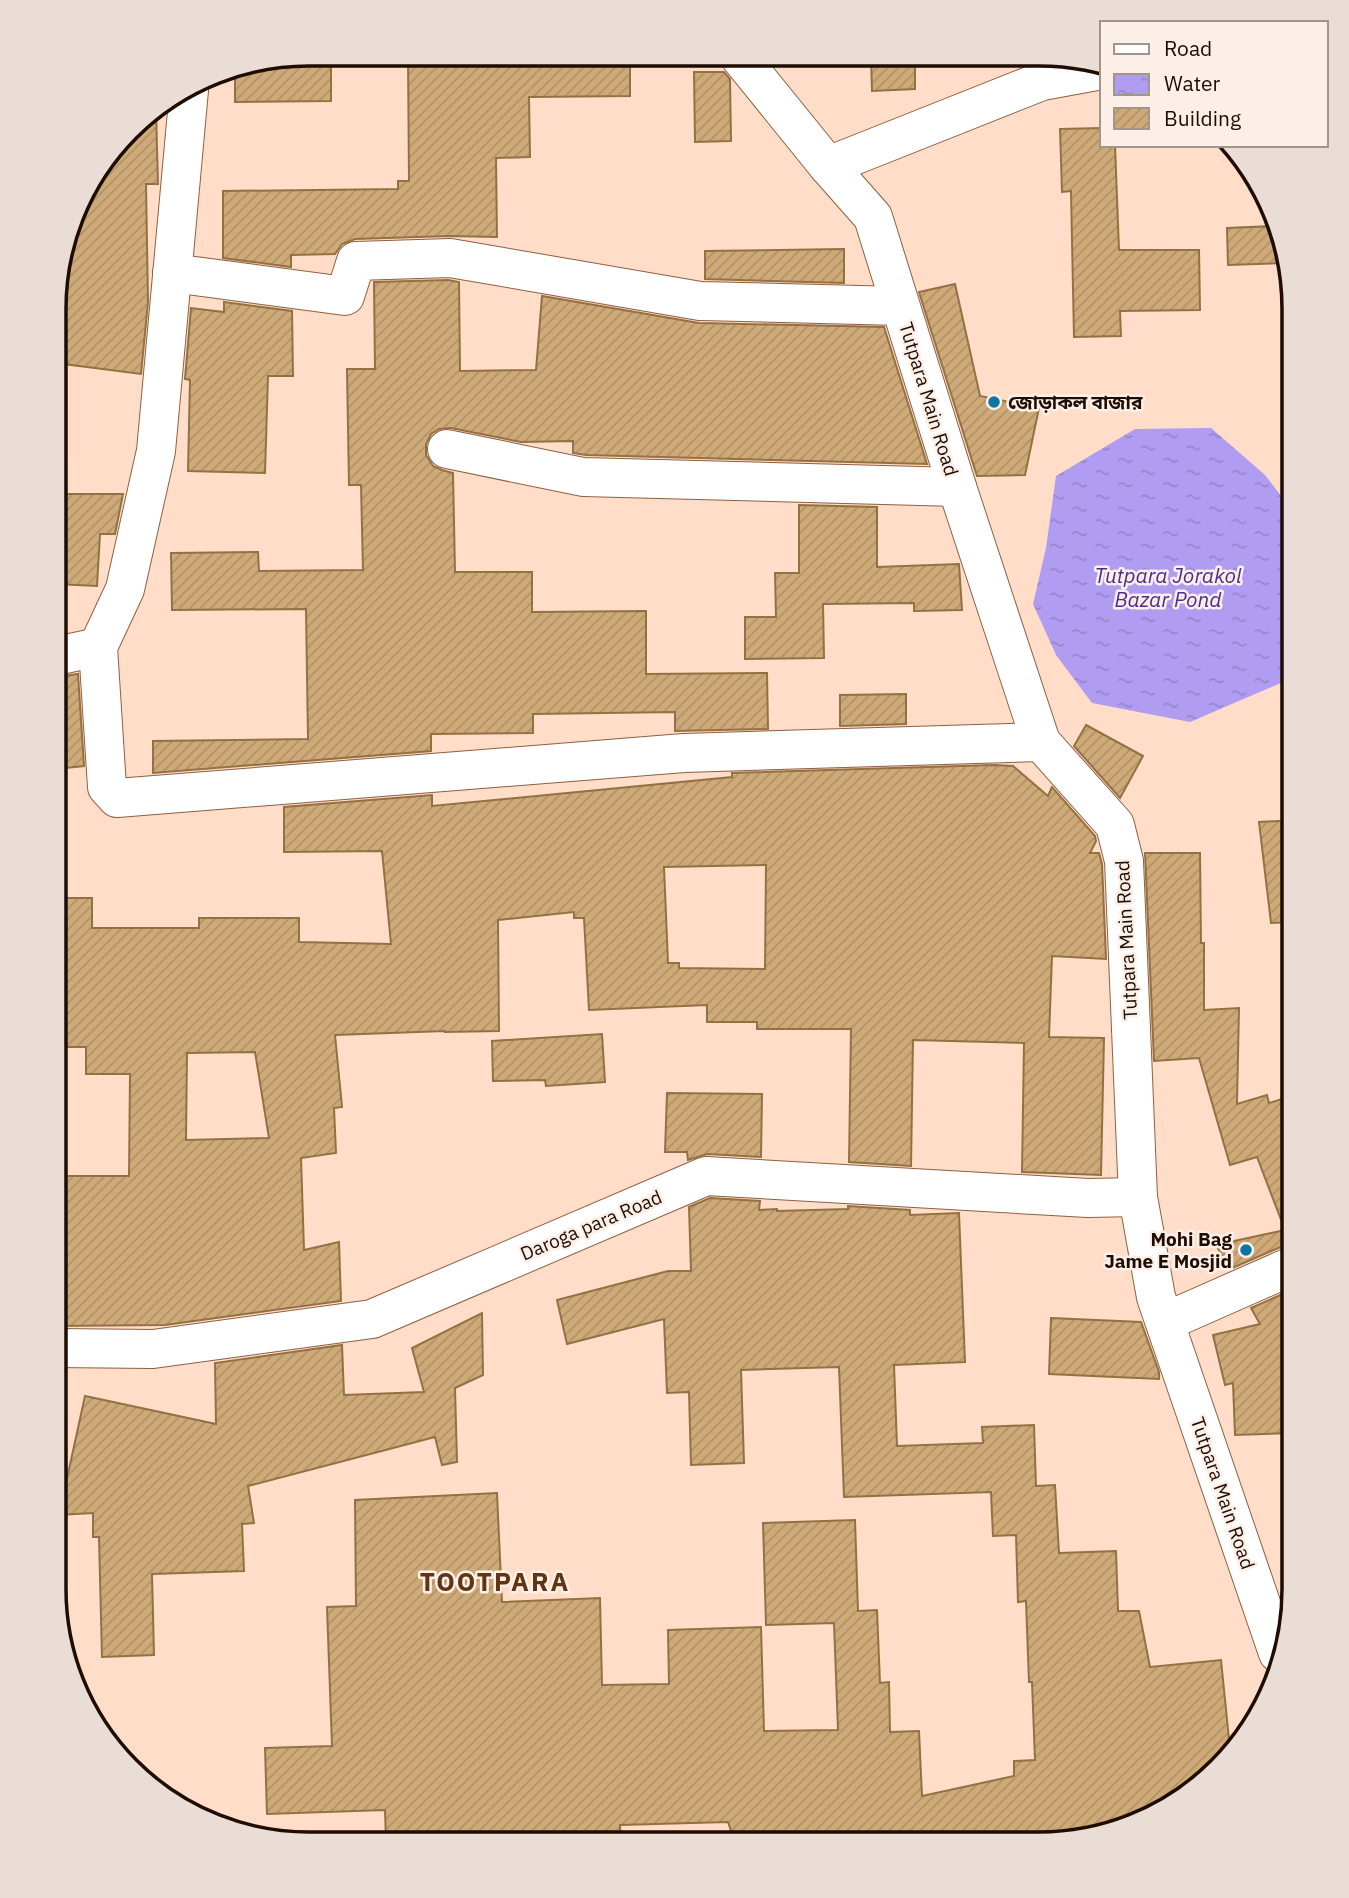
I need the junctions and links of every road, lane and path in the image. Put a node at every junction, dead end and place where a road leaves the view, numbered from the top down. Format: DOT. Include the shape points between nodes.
graph roads {
  1 [pos="748,66"];
  2 [pos="1089,72"];
  3 [pos="188,99"];
  4 [pos="828,166"];
  5 [pos="172,273"];
  6 [pos="900,306"];
  7 [pos="447,449"];
  8 [pos="957,487"];
  9 [pos="98,647"];
  10 [pos="66,654"];
  11 [pos="1041,742"];
  12 [pos="1138,1197"];
  13 [pos="1282,1270"];
  14 [pos="1165,1322"];
  15 [pos="66,1348"];
  16 [pos="1275,1646"];
  1 -- 4 [label="street, Tutpara Main Road"];
  2 -- 4 [label="street" via="1042,81"];
  3 -- 5 [label="street"];
  4 -- 6 [label="street, Tutpara Main Road" via="873,217"];
  5 -- 6 [label="street" via="345,296 356,261 450,258 700,301"];
  5 -- 9 [label="street" via="156,451 125,589"];
  6 -- 8 [label="street, Tutpara Main Road"];
  7 -- 8 [label="street" via="583,477"];
  8 -- 11 [label="street, Tutpara Main Road"];
  9 -- 10 [label="street"];
  9 -- 11 [label="street" via="107,787 117,797 684,753"];
  11 -- 12 [label="street, Tutpara Main Road" via="1115,825 1124,861"];
  12 -- 14 [label="street, Tutpara Main Road" via="1156,1297"];
  12 -- 15 [label="street, Daroga para Road" via="706,1176 372,1320 153,1349"];
  13 -- 14 [label="street"];
  14 -- 16 [label="street, Tutpara Main Road"];
}
